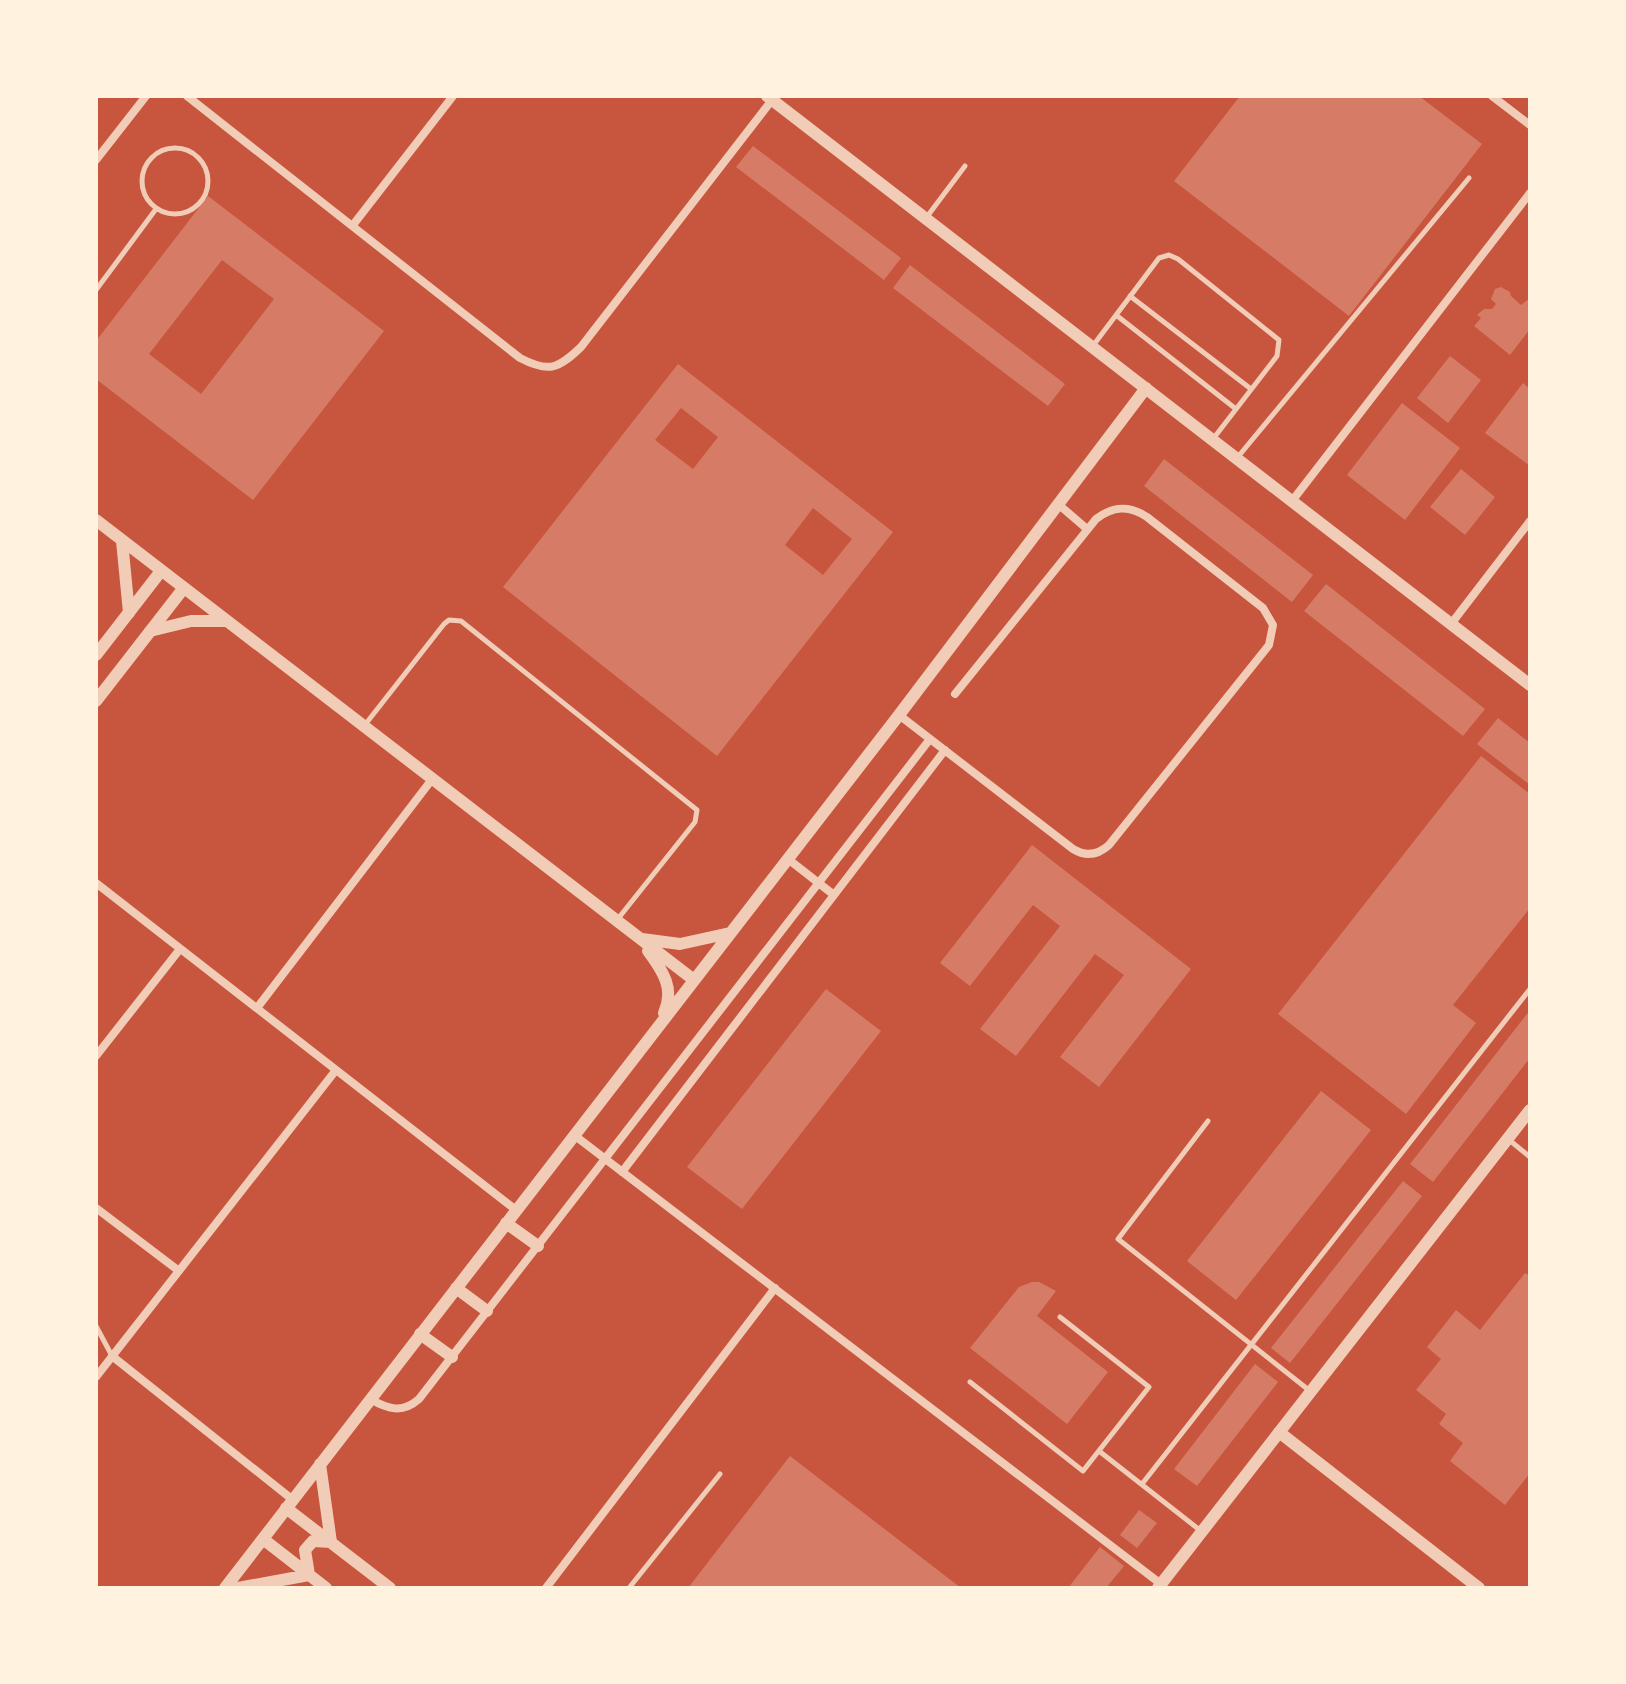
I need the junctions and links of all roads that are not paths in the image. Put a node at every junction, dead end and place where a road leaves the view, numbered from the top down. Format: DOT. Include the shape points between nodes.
graph roads {
  1 [pos="146,96"];
  2 [pos="187,96"];
  3 [pos="453,96"];
  4 [pos="1492,96"];
  5 [pos="770,98"];
  6 [pos="1530,125"];
  7 [pos="96,160"];
  8 [pos="965,166"];
  9 [pos="1469,178"];
  10 [pos="1530,193"];
  11 [pos="156,209"];
  12 [pos="926,219"];
  13 [pos="353,225"];
  14 [pos="96,290"];
  15 [pos="1130,296"];
  16 [pos="1116,315"];
  17 [pos="1092,347"];
  18 [pos="1146,388"];
  19 [pos="1251,389"];
  20 [pos="1236,409"];
  21 [pos="1212,440"];
  22 [pos="1237,458"];
  23 [pos="1292,501"];
  24 [pos="1058,504"];
  25 [pos="96,520"];
  26 [pos="1530,521"];
  27 [pos="1087,529"];
  28 [pos="122,541"];
  29 [pos="161,571"];
  30 [pos="183,589"];
  31 [pos="129,613"];
  32 [pos="226,621"];
  33 [pos="1451,624"];
  34 [pos="150,631"];
  35 [pos="96,655"];
  36 [pos="1530,685"];
  37 [pos="955,694"];
  38 [pos="96,701"];
  39 [pos="899,715"];
  40 [pos="364,726"];
  41 [pos="930,739"];
  42 [pos="945,750"];
  43 [pos="433,778"];
  44 [pos="788,859"];
  45 [pos="96,883"];
  46 [pos="819,883"];
  47 [pos="834,895"];
  48 [pos="617,921"];
  49 [pos="731,933"];
  50 [pos="639,939"];
  51 [pos="180,949"];
  52 [pos="694,980"];
  53 [pos="1530,989"];
  54 [pos="257,1008"];
  55 [pos="657,1027"];
  56 [pos="96,1056"];
  57 [pos="336,1070"];
  58 [pos="1530,1110"];
  59 [pos="1208,1121"];
  60 [pos="574,1135"];
  61 [pos="1507,1139"];
  62 [pos="1530,1157"];
  63 [pos="605,1159"];
  64 [pos="622,1172"];
  65 [pos="96,1208"];
  66 [pos="516,1210"];
  67 [pos="506,1223"];
  68 [pos="538,1246"];
  69 [pos="179,1271"];
  70 [pos="456,1288"];
  71 [pos="775,1288"];
  72 [pos="487,1311"];
  73 [pos="1060,1317"];
  74 [pos="96,1326"];
  75 [pos="420,1334"];
  76 [pos="1250,1344"];
  77 [pos="112,1356"];
  78 [pos="452,1357"];
  79 [pos="96,1377"];
  80 [pos="970,1382"];
  81 [pos="1311,1392"];
  82 [pos="370,1399"];
  83 [pos="1279,1432"];
  84 [pos="1099,1451"];
  85 [pos="320,1464"];
  86 [pos="720,1474"];
  87 [pos="1142,1484"];
  88 [pos="290,1504"];
  89 [pos="1202,1532"];
  90 [pos="263,1539"];
  91 [pos="331,1542"];
  92 [pos="309,1575"];
  93 [pos="1160,1586"];
  94 [pos="225,1588"];
  95 [pos="238,1588"];
  96 [pos="326,1588"];
  97 [pos="390,1588"];
  98 [pos="546,1588"];
  99 [pos="629,1588"];
  100 [pos="1479,1588"];
  1 -- 7 [label="street"];
  2 -- 13 [label="street"];
  3 -- 13 [label="street"];
  4 -- 6 [label="street"];
  5 -- 12 [label="street"];
  5 -- 13 [label="street" via="581,347 558,365 540,368 520,358"];
  8 -- 12 [label="lane"];
  9 -- 22 [label="lane"];
  10 -- 23 [label="street"];
  11 -- 11 [label="lane" via="181,214 202,201 208,178 198,156 175,147 152,155 141,177 147,200"];
  11 -- 14 [label="lane"];
  12 -- 17 [label="street"];
  15 -- 16 [label="lane"];
  15 -- 19 [label="lane"];
  15 -- 19 [label="lane" via="1159,258 1178,259 1279,340 1277,356"];
  16 -- 17 [label="lane"];
  16 -- 20 [label="lane"];
  17 -- 18 [label="street"];
  18 -- 21 [label="street"];
  18 -- 24 [label="street"];
  19 -- 20 [label="lane"];
  20 -- 21 [label="lane"];
  21 -- 22 [label="street"];
  22 -- 23 [label="street"];
  23 -- 33 [label="street"];
  24 -- 27 [label="street"];
  24 -- 39 [label="street"];
  25 -- 28 [label="street"];
  26 -- 33 [label="street"];
  27 -- 37 [label="street"];
  27 -- 42 [label="street" via="1115,508 1138,511 1268,612 1273,625 1269,645 1109,845 1097,853 1073,849"];
  28 -- 29 [label="street"];
  28 -- 31 [label="street"];
  29 -- 30 [label="street"];
  29 -- 31 [label="street"];
  30 -- 32 [label="street"];
  30 -- 34 [label="street"];
  31 -- 35 [label="street"];
  32 -- 34 [label="street" via="191,621"];
  32 -- 40 [label="street"];
  33 -- 36 [label="street"];
  34 -- 38 [label="street"];
  39 -- 41 [label="street"];
  39 -- 44 [label="street"];
  40 -- 43 [label="street"];
  40 -- 48 [label="lane" via="444,624 461,621 697,810 695,822"];
  41 -- 42 [label="street"];
  41 -- 46 [label="street"];
  42 -- 47 [label="street"];
  43 -- 48 [label="street"];
  43 -- 54 [label="street"];
  44 -- 46 [label="street"];
  44 -- 49 [label="street"];
  45 -- 51 [label="street"];
  46 -- 47 [label="street"];
  46 -- 63 [label="street"];
  47 -- 64 [label="street"];
  48 -- 50 [label="street"];
  49 -- 50 [label="street" via="680,944"];
  49 -- 52 [label="street"];
  50 -- 52 [label="street"];
  50 -- 55 [label="street" via="665,974 669,1001"];
  51 -- 54 [label="street"];
  51 -- 56 [label="street"];
  52 -- 55 [label="street"];
  53 -- 76 [label="lane"];
  54 -- 57 [label="street"];
  55 -- 60 [label="street"];
  57 -- 66 [label="street"];
  57 -- 69 [label="street"];
  58 -- 61 [label="street"];
  59 -- 76 [label="lane" via="1118,1239"];
  60 -- 63 [label="street"];
  60 -- 66 [label="street"];
  61 -- 62 [label="lane"];
  61 -- 81 [label="street"];
  63 -- 64 [label="street"];
  63 -- 68 [label="street"];
  64 -- 71 [label="street"];
  65 -- 69 [label="street"];
  66 -- 67 [label="street"];
  67 -- 68 [label="street"];
  67 -- 70 [label="street"];
  68 -- 72 [label="street"];
  69 -- 77 [label="street"];
  70 -- 72 [label="street"];
  70 -- 75 [label="street"];
  71 -- 93 [label="street"];
  71 -- 98 [label="street"];
  72 -- 78 [label="street"];
  73 -- 84 [label="lane" via="1149,1387"];
  74 -- 77 [label="lane"];
  75 -- 78 [label="street"];
  75 -- 82 [label="street"];
  76 -- 81 [label="lane"];
  76 -- 87 [label="lane"];
  77 -- 79 [label="street"];
  77 -- 88 [label="street"];
  78 -- 82 [label="street" via="412,1406 394,1410"];
  80 -- 84 [label="lane" via="1083,1471"];
  81 -- 83 [label="street"];
  82 -- 85 [label="street"];
  83 -- 89 [label="street"];
  83 -- 100 [label="street"];
  84 -- 87 [label="lane"];
  85 -- 88 [label="street"];
  85 -- 91 [label="street"];
  86 -- 99 [label="lane"];
  87 -- 89 [label="lane"];
  88 -- 90 [label="street"];
  88 -- 91 [label="street"];
  89 -- 93 [label="street"];
  90 -- 92 [label="street"];
  90 -- 94 [label="street"];
  91 -- 92 [label="street" via="313,1541 305,1550"];
  91 -- 97 [label="street"];
  92 -- 95 [label="street"];
  92 -- 96 [label="street"];
}
